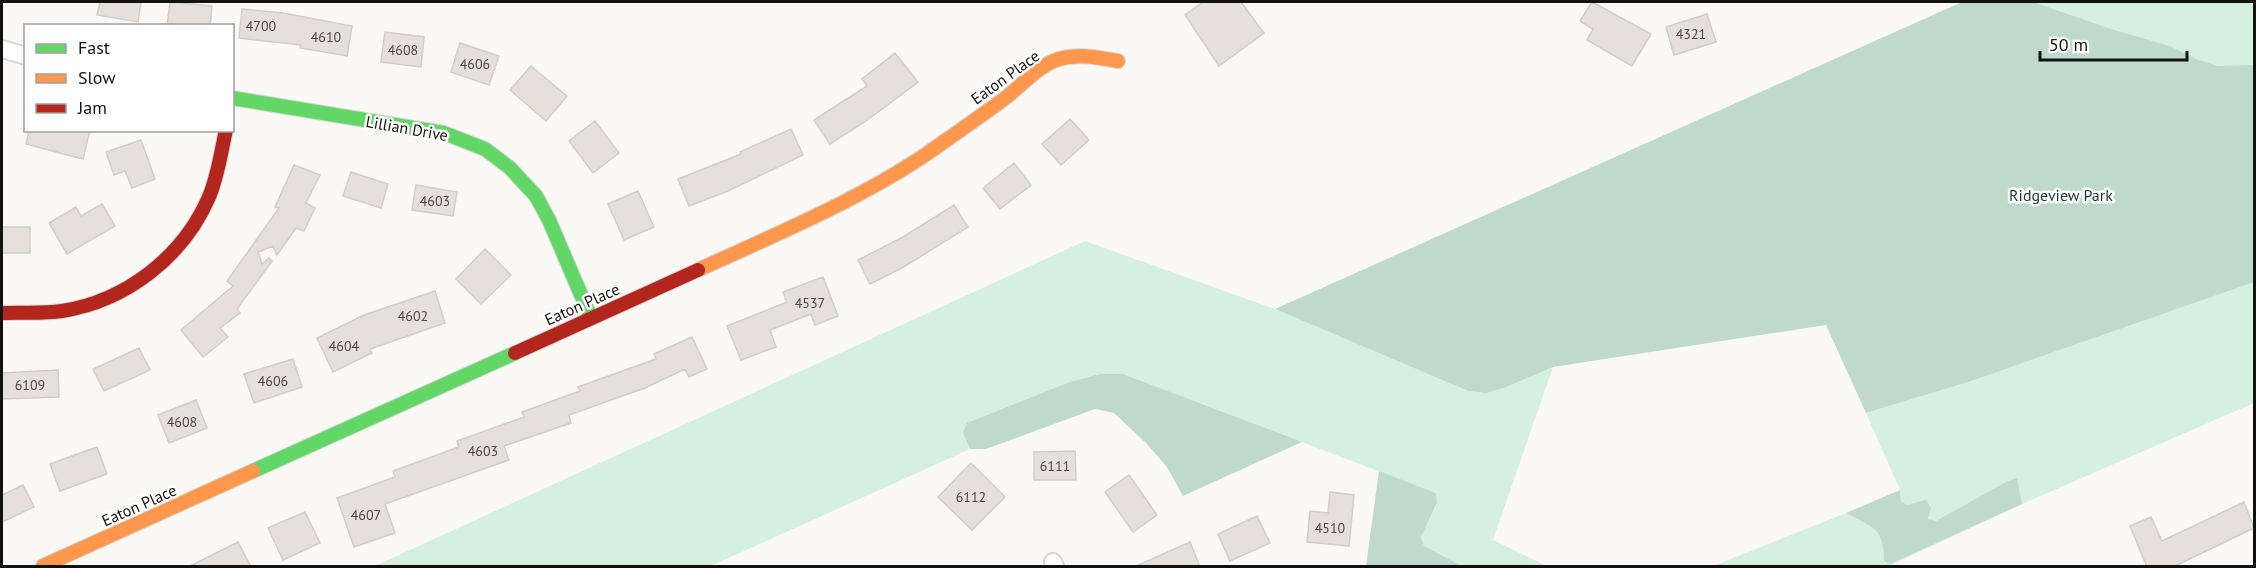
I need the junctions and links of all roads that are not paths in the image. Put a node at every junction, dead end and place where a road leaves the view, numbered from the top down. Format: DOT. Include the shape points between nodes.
graph roads {
  1 [pos="2,49"];
  2 [pos="24,55"];
  3 [pos="1118,61"];
  4 [pos="234,98"];
  5 [pos="226,132"];
  6 [pos="2,313"];
  7 [pos="591,318"];
  8 [pos="43,567"];
  1 -- 2 [label="street"];
  3 -- 7 [label="street, Eaton Place" via="1080,56 1059,59 954,135 872,186 790,228"];
  4 -- 7 [label="street, Lillian Drive" via="444,133 491,153 536,196"];
  5 -- 6 [label="street" via="217,173 198,218 167,259 146,277 107,299 71,309"];
  7 -- 8 [label="street, Eaton Place"];
}
